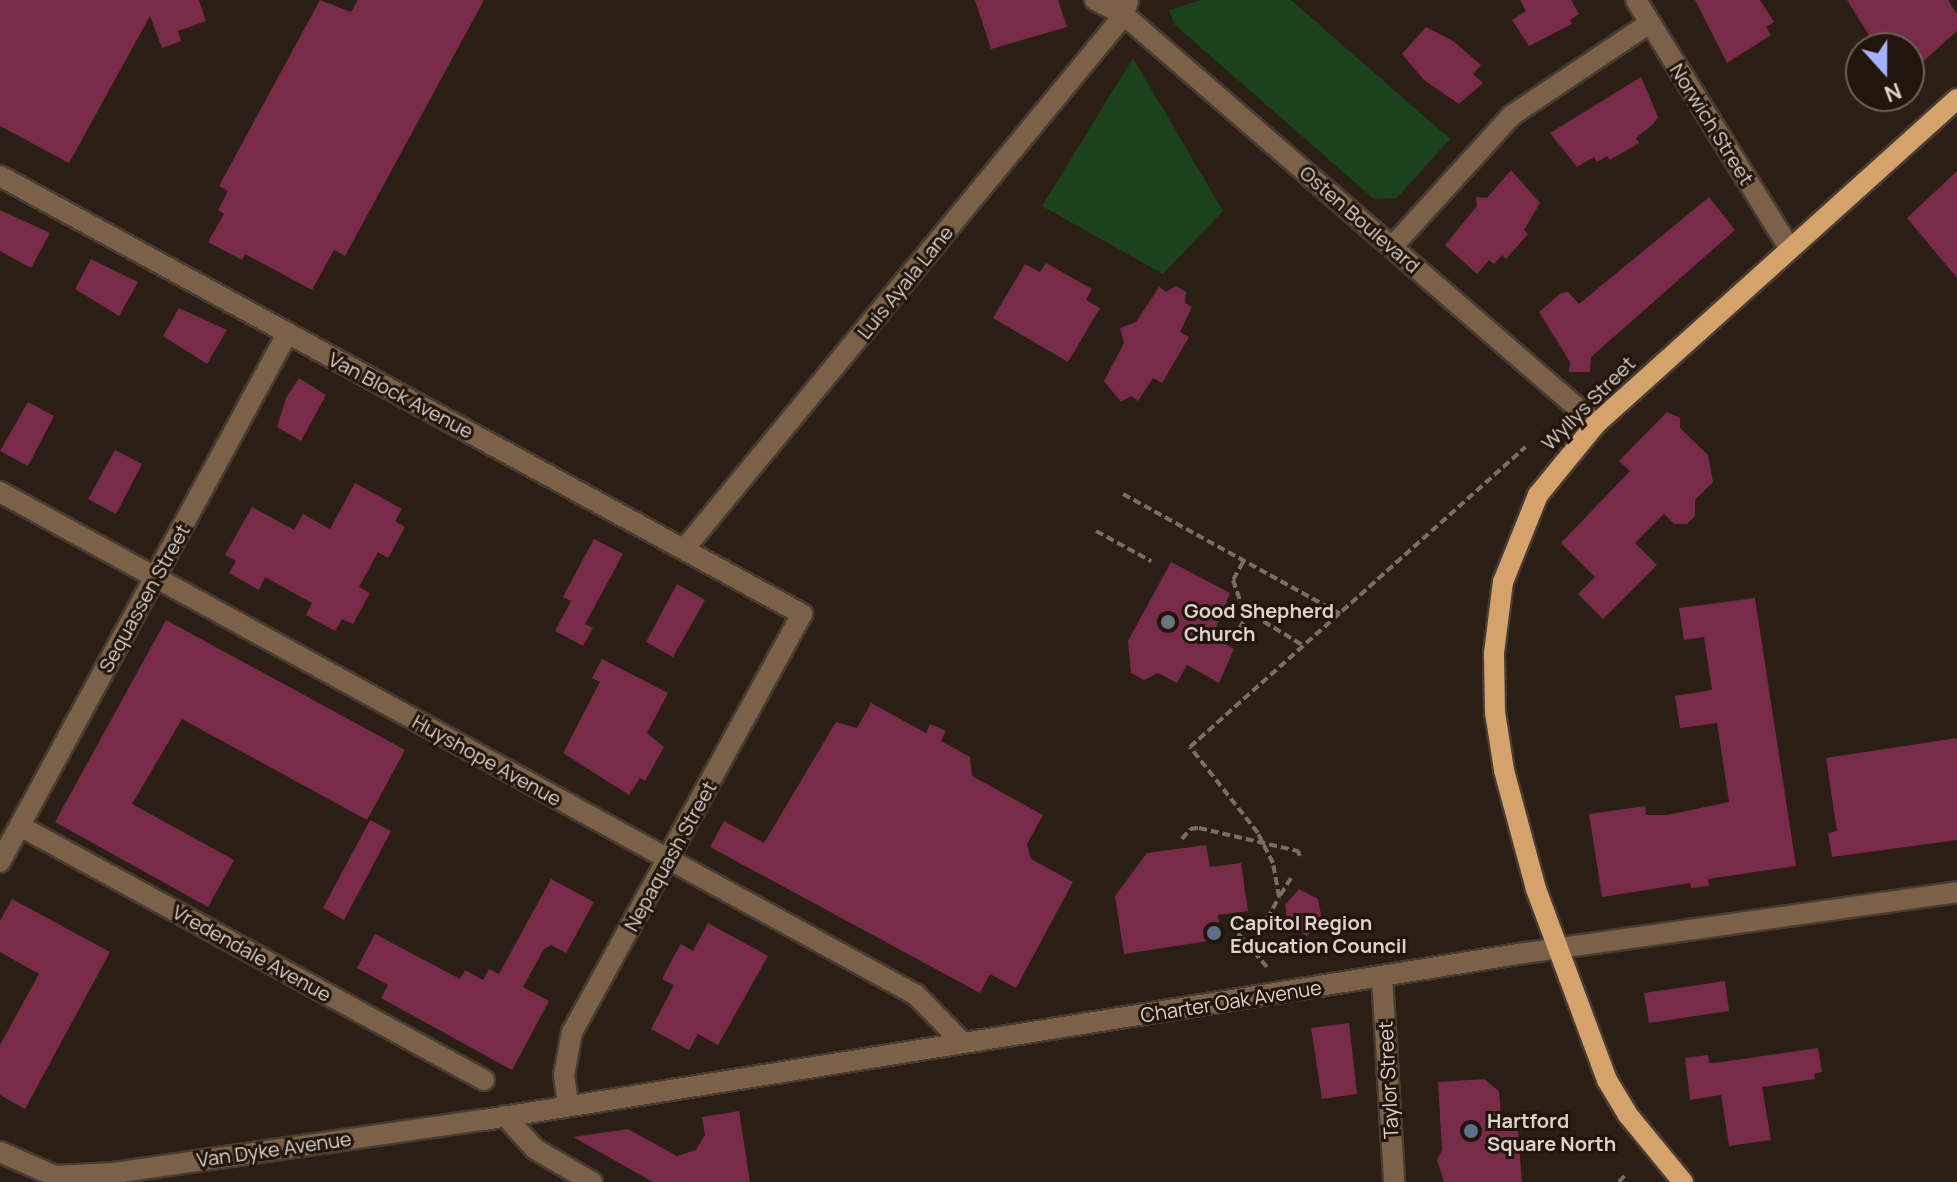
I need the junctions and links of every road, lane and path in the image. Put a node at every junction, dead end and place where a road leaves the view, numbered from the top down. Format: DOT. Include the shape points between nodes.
graph roads {
  1 [pos="1095,0"];
  2 [pos="1636,0"];
  3 [pos="1126,8"];
  4 [pos="1650,23"];
  5 [pos="1957,99"];
  6 [pos="0,176"];
  7 [pos="1392,247"];
  8 [pos="1789,248"];
  9 [pos="287,334"];
  10 [pos="1596,424"];
  11 [pos="1525,447"];
  12 [pos="0,492"];
  13 [pos="1123,494"];
  14 [pos="1096,531"];
  15 [pos="685,548"];
  16 [pos="1151,561"];
  17 [pos="1243,562"];
  18 [pos="156,576"];
  19 [pos="1249,612"];
  20 [pos="802,614"];
  21 [pos="1340,614"];
  22 [pos="1233,639"];
  23 [pos="1304,646"];
  24 [pos="20,826"];
  25 [pos="1182,839"];
  26 [pos="1266,847"];
  27 [pos="1300,856"];
  28 [pos="668,860"];
  29 [pos="0,862"];
  30 [pos="1291,878"];
  31 [pos="1957,892"];
  32 [pos="1279,897"];
  33 [pos="1557,951"];
  34 [pos="1267,967"];
  35 [pos="1382,977"];
  36 [pos="962,1042"];
  37 [pos="484,1080"];
  38 [pos="568,1104"];
  39 [pos="505,1116"];
  40 [pos="0,1152"];
  41 [pos="1625,1175"];
  42 [pos="592,1182"];
  43 [pos="1394,1182"];
  44 [pos="1619,1182"];
  45 [pos="1683,1182"];
  1 -- 3 [label="street, Osten Boulevard"];
  2 -- 4 [label="street, Norwich Street"];
  3 -- 7 [label="street, Osten Boulevard"];
  3 -- 15 [label="street, Luis Ayala Lane"];
  4 -- 7 [label="street" via="1511,116"];
  4 -- 8 [label="street, Norwich Street"];
  5 -- 8 [label="main road, Wyllys Street"];
  6 -- 9 [label="street, Van Block Avenue"];
  7 -- 10 [label="street, Osten Boulevard"];
  8 -- 10 [label="main road, Wyllys Street"];
  9 -- 15 [label="street, Van Block Avenue"];
  9 -- 18 [label="street, Sequassen Street"];
  10 -- 33 [label="main road, Wyllys Street" via="1555,470 1526,519 1503,582 1494,653 1504,770"];
  11 -- 21 [label="path"];
  12 -- 18 [label="street, Huyshope Avenue"];
  13 -- 17 [label="path"];
  14 -- 16 [label="path"];
  15 -- 20 [label="street, Van Block Avenue"];
  17 -- 19 [label="path" via="1233,580"];
  17 -- 21 [label="path"];
  18 -- 24 [label="street, Sequassen Street"];
  18 -- 28 [label="street, Huyshope Avenue"];
  19 -- 22 [label="path"];
  19 -- 23 [label="path"];
  20 -- 28 [label="street, Nepaquash Street"];
  21 -- 23 [label="path"];
  23 -- 26 [label="path" via="1190,747 1239,804"];
  24 -- 29 [label="street, Sequassen Street"];
  24 -- 37 [label="street, Vredendale Avenue"];
  25 -- 26 [label="path" via="1190,829 1199,828"];
  26 -- 27 [label="path" via="1298,851"];
  26 -- 32 [label="path"];
  28 -- 36 [label="street, Huyshope Avenue" via="916,995"];
  28 -- 38 [label="street, Nepaquash Street" via="572,1032 564,1075"];
  30 -- 32 [label="path"];
  31 -- 33 [label="street, Charter Oak Avenue"];
  32 -- 34 [label="path" via="1267,919 1229,923"];
  33 -- 35 [label="street, Charter Oak Avenue"];
  33 -- 45 [label="main road, Wyllys Street" via="1607,1080 1628,1115"];
  35 -- 36 [label="street, Charter Oak Avenue"];
  35 -- 43 [label="street, Taylor Street"];
  36 -- 38 [label="street, Charter Oak Avenue"];
  38 -- 39 [label="street, Charter Oak Avenue"];
  39 -- 40 [label="street, Van Dyke Avenue" via="83,1176 32,1170"];
  39 -- 42 [label="street" via="535,1149"];
  41 -- 44 [label="path"];
}
